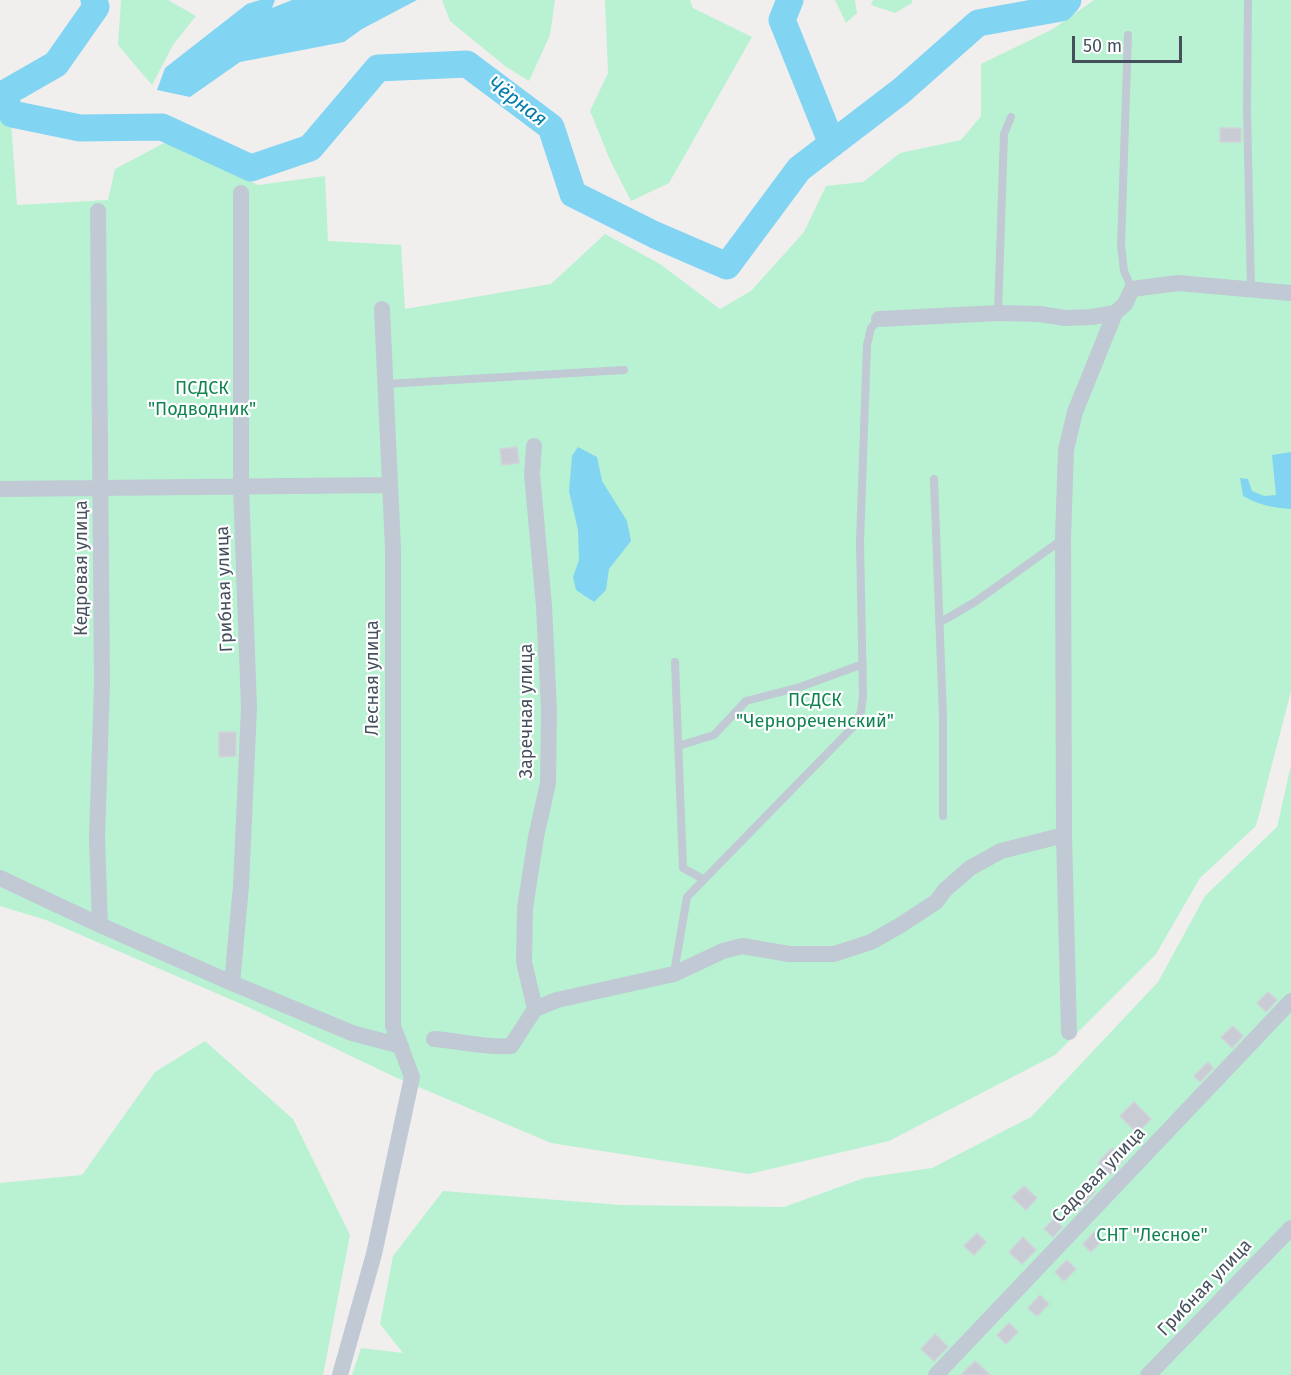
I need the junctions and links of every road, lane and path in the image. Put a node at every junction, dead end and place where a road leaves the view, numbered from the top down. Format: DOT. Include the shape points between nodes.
graph roads {
  1 [pos="1248,0"];
  2 [pos="1128,35"];
  3 [pos="1011,117"];
  4 [pos="241,193"];
  5 [pos="99,211"];
  6 [pos="1132,289"];
  7 [pos="1251,290"];
  8 [pos="1291,293"];
  9 [pos="382,309"];
  10 [pos="998,313"];
  11 [pos="1115,313"];
  12 [pos="879,319"];
  13 [pos="624,370"];
  14 [pos="385,384"];
  15 [pos="534,446"];
  16 [pos="934,479"];
  17 [pos="389,485"];
  18 [pos="101,487"];
  19 [pos="241,487"];
  20 [pos="0,489"];
  21 [pos="1063,538"];
  22 [pos="939,623"];
  23 [pos="675,662"];
  24 [pos="863,664"];
  25 [pos="678,746"];
  26 [pos="943,816"];
  27 [pos="1064,835"];
  28 [pos="0,878"];
  29 [pos="703,879"];
  30 [pos="100,926"];
  31 [pos="674,974"];
  32 [pos="232,983"];
  33 [pos="1291,1001"];
  34 [pos="535,1009"];
  35 [pos="1069,1032"];
  36 [pos="434,1039"];
  37 [pos="401,1046"];
  38 [pos="1291,1228"];
  39 [pos="340,1375"];
  40 [pos="936,1375"];
  41 [pos="1148,1375"];
  1 -- 7 [label="lane"];
  2 -- 6 [label="lane" via="1121,244 1124,271"];
  3 -- 10 [label="lane" via="1004,134"];
  4 -- 19 [label="street, Грибная улица"];
  5 -- 18 [label="street, Кедровая улица"];
  6 -- 7 [label="street" via="1178,283"];
  6 -- 11 [label="street"];
  7 -- 8 [label="street"];
  9 -- 14 [label="street, Лесная улица"];
  10 -- 11 [label="street" via="1065,318"];
  10 -- 12 [label="street"];
  11 -- 21 [label="street" via="1075,412 1066,450"];
  12 -- 24 [label="lane" via="871,328 866,356 860,542"];
  13 -- 14 [label="lane"];
  14 -- 17 [label="street, Лесная улица"];
  15 -- 34 [label="street, Заречная улица" via="532,474 549,719 548,783 525,908 524,962"];
  16 -- 22 [label="lane"];
  17 -- 19 [label="street"];
  17 -- 37 [label="street, Лесная улица" via="393,549 393,1026"];
  18 -- 19 [label="street"];
  18 -- 20 [label="street"];
  18 -- 30 [label="street, Кедровая улица" via="102,684 97,839"];
  19 -- 32 [label="street, Грибная улица" via="249,708"];
  21 -- 22 [label="lane" via="975,602"];
  21 -- 27 [label="street"];
  22 -- 26 [label="lane"];
  23 -- 25 [label="lane"];
  24 -- 25 [label="lane" via="800,687 746,700 714,735"];
  24 -- 29 [label="lane" via="861,712 852,728"];
  25 -- 29 [label="lane" via="682,868"];
  27 -- 31 [label="street" via="1001,851 970,867 936,902 871,942 834,954 789,954 742,946"];
  27 -- 35 [label="street"];
  28 -- 30 [label="street"];
  29 -- 31 [label="lane" via="687,897"];
  30 -- 32 [label="street"];
  31 -- 34 [label="street" via="557,1000"];
  32 -- 37 [label="street" via="351,1033"];
  33 -- 40 [label="street, Садовая улица"];
  34 -- 36 [label="street" via="511,1046"];
  37 -- 39 [label="street, Лесная улица" via="412,1077 408,1104 374,1254"];
  38 -- 41 [label="street, Грибная улица"];
}
